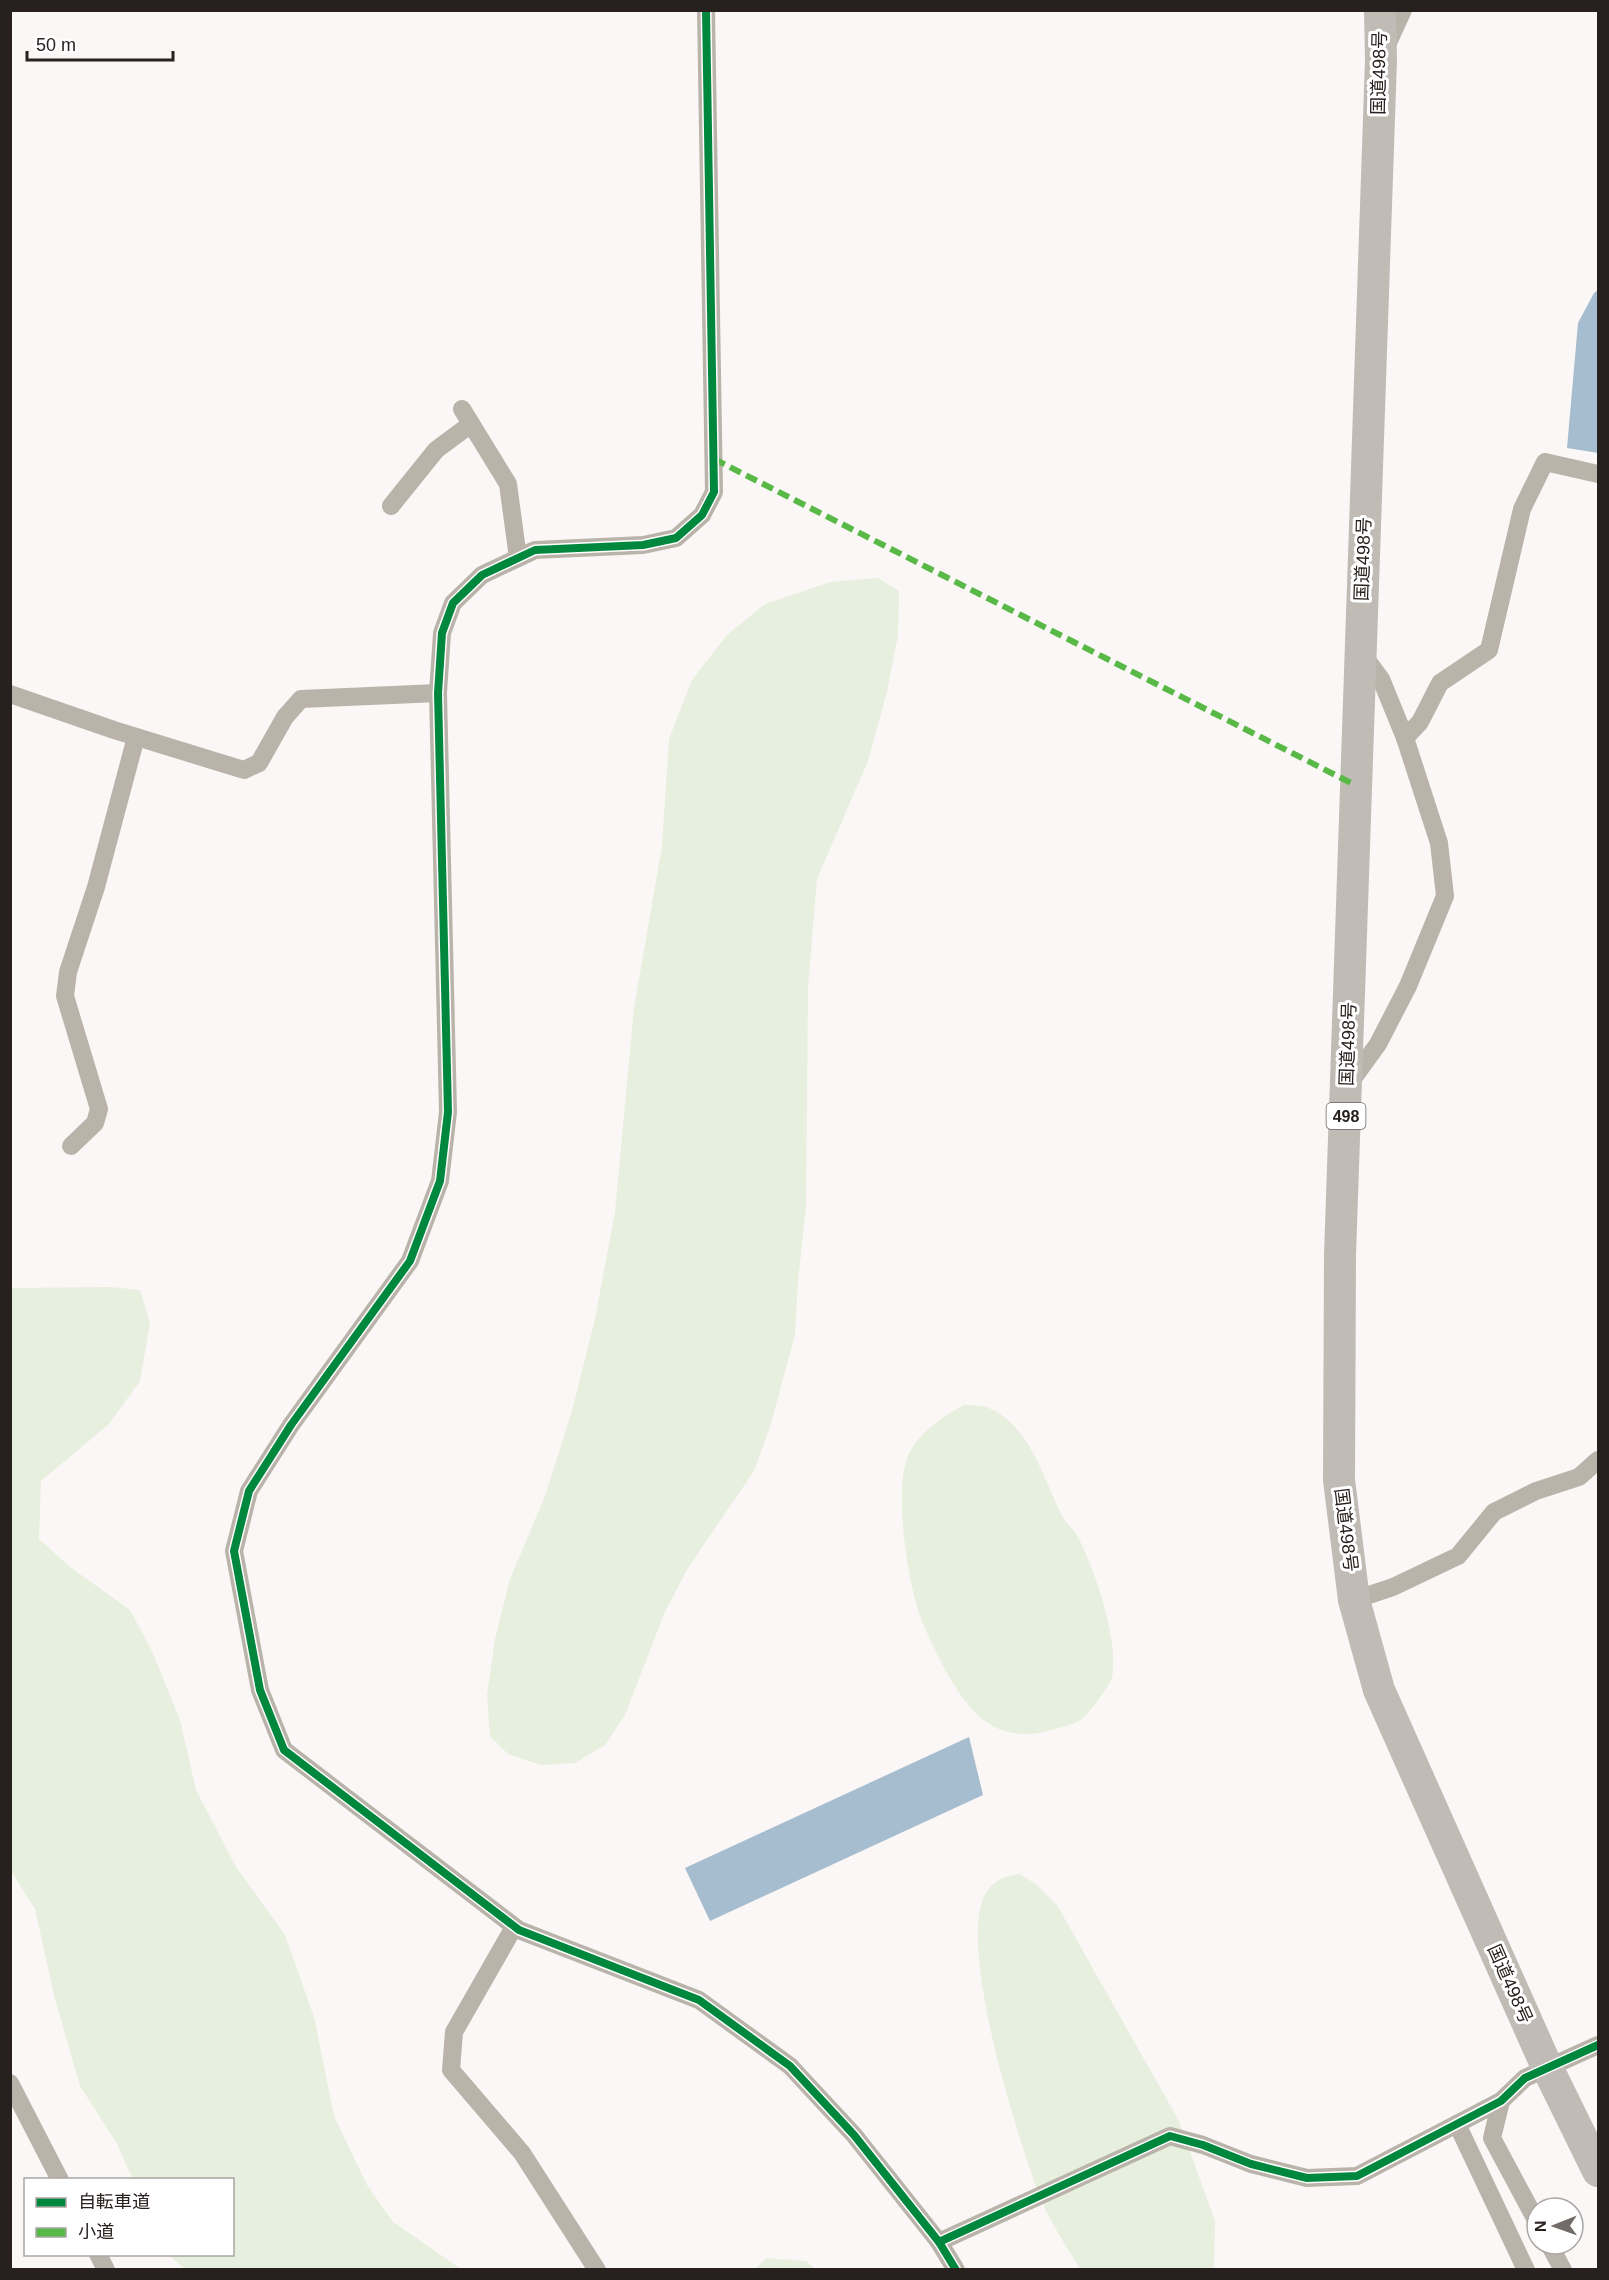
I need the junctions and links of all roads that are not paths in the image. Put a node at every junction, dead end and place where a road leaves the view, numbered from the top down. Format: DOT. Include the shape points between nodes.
graph roads {
  1 [pos="706,10"];
  2 [pos="1380,10"];
  3 [pos="1403,10"];
  4 [pos="1381,60"];
  5 [pos="1599,474"];
  6 [pos="391,506"];
  7 [pos="518,558"];
  8 [pos="1360,651"];
  9 [pos="438,693"];
  10 [pos="10,694"];
  11 [pos="136,737"];
  12 [pos="1405,738"];
  13 [pos="1347,1088"];
  14 [pos="71,1146"];
  15 [pos="1599,1460"];
  16 [pos="1354,1600"];
  17 [pos="514,1927"];
  18 [pos="1599,2045"];
  19 [pos="1547,2067"];
  20 [pos="10,2083"];
  21 [pos="1501,2101"];
  22 [pos="1457,2124"];
  23 [pos="1599,2171"];
  24 [pos="59,2178"];
  25 [pos="1525,2200"];
  26 [pos="939,2242"];
  27 [pos="99,2256"];
  28 [pos="1555,2256"];
  29 [pos="106,2270"];
  30 [pos="597,2270"];
  31 [pos="957,2270"];
  32 [pos="1526,2270"];
  33 [pos="1563,2270"];
  1 -- 7 [label="street" via="714,492 702,515 676,538 643,545 535,550"];
  2 -- 4 [label="highway, 国道498号 / 498"];
  3 -- 4 [label="street"];
  4 -- 8 [label="highway, 国道498号 / 498"];
  5 -- 12 [label="street" via="1545,462 1522,509 1489,650 1440,683 1420,722"];
  6 -- 7 [label="street" via="466,416 508,484"];
  7 -- 9 [label="street" via="482,575 453,603 442,633"];
  8 -- 12 [label="street" via="1381,679"];
  8 -- 13 [label="highway, 国道498号 / 498"];
  9 -- 11 [label="street" via="301,699 285,717 259,763 244,770"];
  9 -- 17 [label="street" via="448,1112 441,1181 410,1261 291,1425 249,1491 234,1551 260,1690 284,1750"];
  10 -- 11 [label="street"];
  11 -- 14 [label="street" via="96,887 68,972 65,996 99,1109 95,1123"];
  12 -- 13 [label="street" via="1439,843 1445,896 1408,986 1378,1044"];
  13 -- 16 [label="highway, 国道498号 / 498" via="1340,1256 1339,1480"];
  15 -- 16 [label="street" via="1579,1477 1536,1491 1494,1512 1458,1556 1393,1587"];
  16 -- 19 [label="highway, 国道498号 / 498" via="1379,1690"];
  17 -- 26 [label="street" via="699,2000 790,2066 854,2135"];
  17 -- 30 [label="street" via="454,2032 451,2070 522,2153"];
  18 -- 19 [label="street"];
  19 -- 21 [label="street" via="1525,2078"];
  19 -- 23 [label="highway, 国道498号 / 498"];
  20 -- 24 [label="street"];
  21 -- 22 [label="street"];
  21 -- 25 [label="street" via="1492,2138"];
  22 -- 26 [label="street" via="1357,2176 1337,2177 1307,2178 1251,2164 1170,2136"];
  22 -- 32 [label="street"];
  26 -- 31 [label="street"];
  27 -- 29 [label="street"];
  28 -- 33 [label="street"];
}
